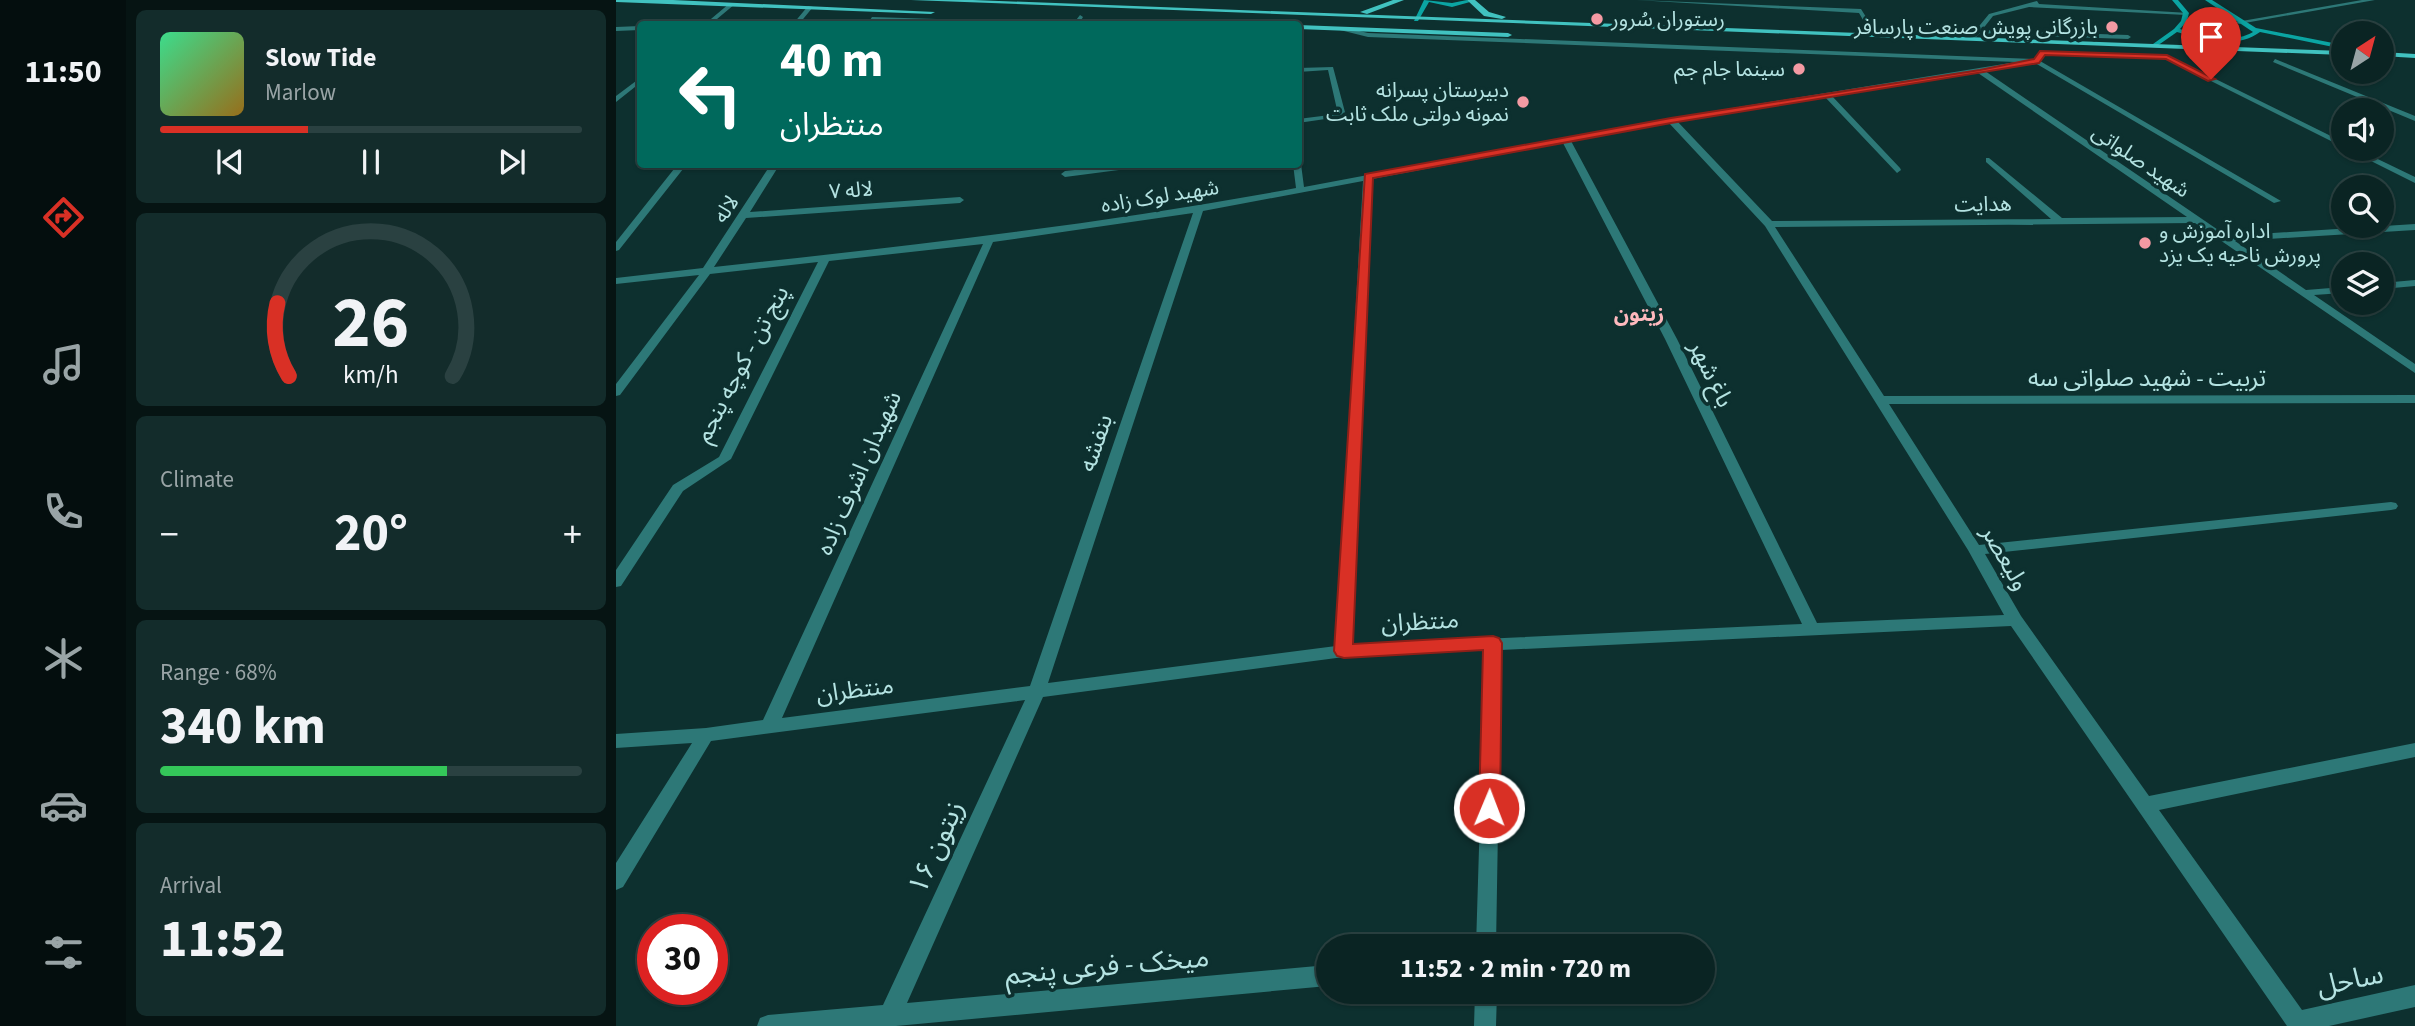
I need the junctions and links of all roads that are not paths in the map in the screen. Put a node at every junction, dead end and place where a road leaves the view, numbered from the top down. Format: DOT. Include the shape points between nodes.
graph roads {
  1 [pos="616,0"];
  2 [pos="915,0"];
  3 [pos="1400,0"];
  4 [pos="1428,0"];
  5 [pos="1639,0"];
  6 [pos="2048,0"];
  7 [pos="2175,0"];
  8 [pos="2208,0"];
  9 [pos="2307,0"];
  10 [pos="2372,0"];
  11 [pos="1469,1"];
  12 [pos="732,4"];
  13 [pos="2029,5"];
  14 [pos="810,7"];
  15 [pos="2325,8"];
  16 [pos="878,10"];
  17 [pos="2186,13"];
  18 [pos="1279,14"];
  19 [pos="1317,15"];
  20 [pos="1039,16"];
  21 [pos="1066,17"];
  22 [pos="1093,18"];
  23 [pos="1416,20"];
  24 [pos="712,21"];
  25 [pos="798,21"];
  26 [pos="871,21"];
  27 [pos="1078,21"];
  28 [pos="1454,21"];
  29 [pos="2239,22"];
  30 [pos="1432,24"];
  31 [pos="1525,24"];
  32 [pos="1302,27"];
  33 [pos="1310,27"];
  34 [pos="637,28"];
  35 [pos="616,29"];
  36 [pos="1342,29"];
  37 [pos="2254,29"];
  38 [pos="2176,30"];
  39 [pos="1978,32"];
  40 [pos="1520,36"];
  41 [pos="1875,36"];
  42 [pos="2128,37"];
  43 [pos="1972,39"];
  44 [pos="1568,40"];
  45 [pos="2155,45"];
  46 [pos="2331,45"];
  47 [pos="1954,50"];
  48 [pos="2331,52"];
  49 [pos="2055,53"];
  50 [pos="2040,57"];
  51 [pos="2155,57"];
  52 [pos="2167,57"];
  53 [pos="1962,58"];
  54 [pos="2194,58"];
  55 [pos="2261,61"];
  56 [pos="2275,61"];
  57 [pos="2302,62"];
  58 [pos="2404,66"];
  59 [pos="2415,66"];
  60 [pos="1302,70"];
  61 [pos="1980,72"];
  62 [pos="637,82"];
  63 [pos="1828,96"];
  64 [pos="616,100"];
  65 [pos="2415,119"];
  66 [pos="1302,121"];
  67 [pos="1671,121"];
  68 [pos="2331,139"];
  69 [pos="1566,140"];
  70 [pos="1989,160"];
  71 [pos="2376,161"];
  72 [pos="680,168"];
  73 [pos="773,168"];
  74 [pos="1123,168"];
  75 [pos="1297,168"];
  76 [pos="1897,170"];
  77 [pos="1065,174"];
  78 [pos="1368,176"];
  79 [pos="2415,180"];
  80 [pos="1300,189"];
  81 [pos="960,200"];
  82 [pos="2277,201"];
  83 [pos="1199,209"];
  84 [pos="743,215"];
  85 [pos="2058,220"];
  86 [pos="2197,220"];
  87 [pos="1769,224"];
  88 [pos="2415,228"];
  89 [pos="2224,239"];
  90 [pos="989,240"];
  91 [pos="616,248"];
  92 [pos="825,258"];
  93 [pos="706,272"];
  94 [pos="616,281"];
  95 [pos="2415,284"];
  96 [pos="2394,285"];
  97 [pos="2331,291"];
  98 [pos="2304,293"];
  99 [pos="2415,369"];
  100 [pos="616,392"];
  101 [pos="2415,399"];
  102 [pos="1880,400"];
  103 [pos="2391,506"];
  104 [pos="1975,550"];
  105 [pos="616,582"];
  106 [pos="2015,620"];
  107 [pos="1812,629"];
  108 [pos="1493,643"];
  109 [pos="1344,651"];
  110 [pos="1037,691"];
  111 [pos="769,725"];
  112 [pos="706,734"];
  113 [pos="616,741"];
  114 [pos="2415,750"];
  115 [pos="2147,804"];
  116 [pos="616,881"];
  117 [pos="1486,934"];
  118 [pos="1316,977"];
  119 [pos="2415,996"];
  120 [pos="1486,1004"];
  121 [pos="888,1021"];
  122 [pos="2297,1022"];
  123 [pos="768,1026"];
  124 [pos="1485,1026"];
  1 -- 12 [label="main road"];
  2 -- 18 [label="main road"];
  3 -- 18 [label="main road" via="1362,12"];
  4 -- 11 [label="main road" via="1452,5"];
  4 -- 23 [label="main road"];
  5 -- 41 [label="street" via="1861,12"];
  6 -- 13 [label="street"];
  7 -- 17 [label="main road"];
  8 -- 29 [label="main road"];
  9 -- 15 [label="street"];
  10 -- 15 [label="street"];
  11 -- 28 [label="main road"];
  11 -- 31 [label="main road" via="1487,14"];
  12 -- 14 [label="main road"];
  12 -- 24 [label="street"];
  13 -- 17 [label="street"];
  13 -- 39 [label="street" via="1992,15"];
  14 -- 16 [label="main road"];
  14 -- 25 [label="street"];
  15 -- 29 [label="street"];
  16 -- 20 [label="main road"];
  16 -- 26 [label="street"];
  17 -- 38 [label="main road"];
  18 -- 19 [label="main road"];
  19 -- 23 [label="main road"];
  19 -- 33 [label="main road" via="1325,22"];
  21 -- 27 [label="main road"];
  22 -- 27 [label="main road"];
  23 -- 28 [label="main road"];
  23 -- 30 [label="main road"];
  28 -- 30 [label="main road"];
  28 -- 31 [label="main road"];
  29 -- 37 [label="main road"];
  30 -- 33 [label="main road"];
  30 -- 40 [label="main road"];
  31 -- 40 [label="main road" via="1511,30"];
  31 -- 41 [label="main road"];
  32 -- 33 [label="main road"];
  33 -- 36 [label="main road"];
  34 -- 35 [label="street"];
  36 -- 40 [label="main road"];
  36 -- 44 [label="street" via="1368,35"];
  37 -- 38 [label="main road" via="2257,32 2239,40"];
  37 -- 46 [label="main road"];
  38 -- 45 [label="main road"];
  39 -- 42 [label="street"];
  39 -- 43 [label="street"];
  40 -- 44 [label="main road"];
  41 -- 43 [label="main road"];
  43 -- 45 [label="main road"];
  44 -- 47 [label="main road"];
  44 -- 53 [label="street"];
  45 -- 48 [label="main road"];
  47 -- 50 [label="main road"];
  47 -- 53 [label="street, شهید صلواتی"];
  49 -- 50 [label="main road"];
  50 -- 53 [label="street"];
  50 -- 61 [label="street, شهید لوک زاده"];
  50 -- 82 [label="street"];
  51 -- 52 [label="main road"];
  52 -- 54 [label="main road"];
  52 -- 68 [label="street"];
  53 -- 61 [label="street, شهید صلواتی"];
  55 -- 56 [label="main road"];
  56 -- 57 [label="main road"];
  56 -- 65 [label="street"];
  58 -- 59 [label="main road"];
  60 -- 66 [label="street" via="1331,68 1342,116"];
  61 -- 63 [label="street, شهید لوک زاده"];
  61 -- 86 [label="street, شهید صلواتی"];
  62 -- 64 [label="street"];
  63 -- 67 [label="street, شهید لوک زاده"];
  63 -- 76 [label="street"];
  67 -- 69 [label="street, شهید لوک زاده"];
  67 -- 87 [label="street, ولیعصر"];
  69 -- 78 [label="street, شهید لوک زاده"];
  69 -- 107 [label="street, باغ شهر" via="1671,339"];
  70 -- 85 [label="street"];
  71 -- 79 [label="street"];
  72 -- 91 [label="street"];
  73 -- 84 [label="street, لاله"];
  74 -- 77 [label="street"];
  75 -- 80 [label="street"];
  78 -- 80 [label="street, شهید لوک زاده"];
  78 -- 109 [label="street"];
  80 -- 83 [label="street, شهید لوک زاده"];
  81 -- 84 [label="street, لاله ۷"];
  83 -- 90 [label="street, شهید لوک زاده"];
  83 -- 110 [label="street, بنفشه"];
  84 -- 93 [label="street, لاله"];
  85 -- 86 [label="street, هدایت"];
  85 -- 87 [label="street, هدایت"];
  86 -- 89 [label="street, شهید صلواتی"];
  87 -- 102 [label="street, ولیعصر"];
  88 -- 89 [label="street"];
  89 -- 98 [label="street, شهید صلواتی"];
  90 -- 92 [label="street, شهید لوک زاده"];
  90 -- 111 [label="street, شهیدان اشرف زاده"];
  92 -- 93 [label="street, شهید لوک زاده"];
  92 -- 105 [label="street, پنج تن - کوچه پنجم" via="724,459 678,488"];
  93 -- 94 [label="street, شهید لوک زاده"];
  93 -- 100 [label="street, لاله"];
  95 -- 96 [label="street"];
  97 -- 98 [label="street"];
  98 -- 99 [label="street, شهید صلواتی"];
  101 -- 102 [label="street, تربیت - شهید صلواتی سه"];
  102 -- 104 [label="street, ولیعصر"];
  103 -- 104 [label="street"];
  104 -- 106 [label="street, ولیعصر"];
  106 -- 107 [label="street, منتظران"];
  106 -- 115 [label="street, ولیعصر"];
  107 -- 108 [label="street, منتظران"];
  108 -- 109 [label="street, منتظران"];
  108 -- 117 [label="street"];
  109 -- 110 [label="street, منتظران"];
  110 -- 111 [label="street, منتظران"];
  110 -- 121 [label="street, زیتون ۱۶"];
  111 -- 112 [label="street, منتظران"];
  112 -- 113 [label="street"];
  112 -- 116 [label="street"];
  114 -- 115 [label="street"];
  115 -- 122 [label="street, ولیعصر"];
  118 -- 121 [label="street, میخک - فرعی پنجم"];
  119 -- 122 [label="street, ساحل"];
  120 -- 124 [label="street"];
  121 -- 123 [label="street, میخک - فرعی پنجم"];
}
